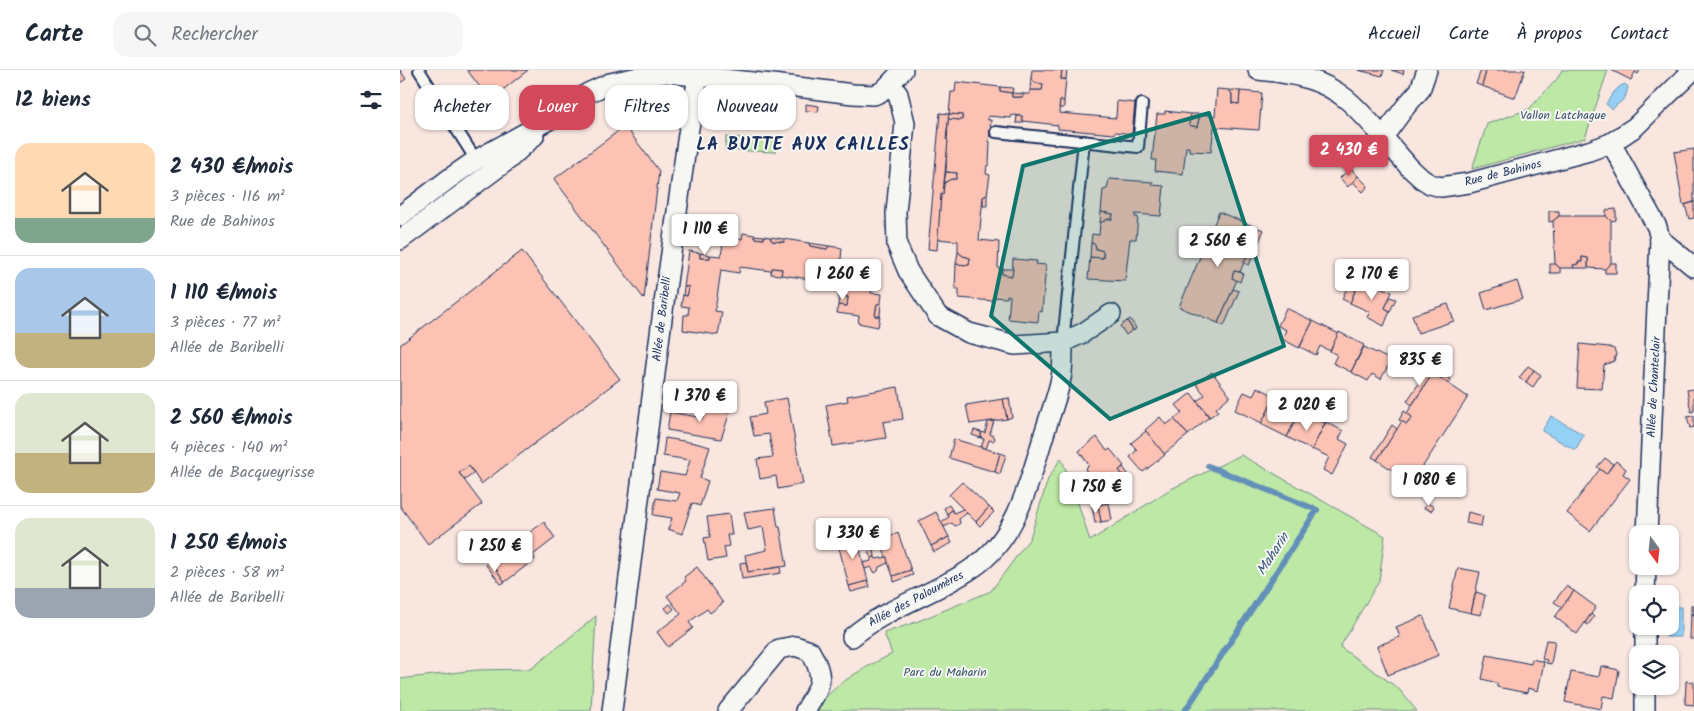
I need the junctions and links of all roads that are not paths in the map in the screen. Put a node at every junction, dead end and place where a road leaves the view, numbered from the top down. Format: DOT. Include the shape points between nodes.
graph roads {
  1 [pos="419,70"];
  2 [pos="903,70"];
  3 [pos="1258,70"];
  4 [pos="1427,70"];
  5 [pos="1693,70"];
  6 [pos="698,76"];
  7 [pos="891,85"];
  8 [pos="595,89"];
  9 [pos="1142,104"];
  10 [pos="530,130"];
  11 [pos="540,130"];
  12 [pos="996,132"];
  13 [pos="1383,137"];
  14 [pos="1084,141"];
  15 [pos="1611,143"];
  16 [pos="476,160"];
  17 [pos="400,216"];
  18 [pos="1660,239"];
  19 [pos="400,240"];
  20 [pos="1694,267"];
  21 [pos="1111,314"];
  22 [pos="1063,342"];
  23 [pos="1647,525"];
  24 [pos="852,637"];
  25 [pos="1645,695"];
  26 [pos="612,711"];
  27 [pos="728,711"];
  28 [pos="805,711"];
  29 [pos="1645,711"];
  1 -- 16 [label="lane"];
  2 -- 7 [label="street"];
  3 -- 13 [label="street, Rue de Bahinos" via="1315,80 1345,98"];
  4 -- 13 [label="street" via="1420,90"];
  5 -- 15 [label="street, Rue de Bahinos" via="1635,127"];
  6 -- 7 [label="street" via="874,95"];
  6 -- 8 [label="street" via="666,73 610,83"];
  6 -- 26 [label="street, Allée de Baribelli" via="668,267"];
  7 -- 22 [label="street" via="898,94 905,123 896,212 897,245 908,271 938,316 970,333 1015,345"];
  9 -- 14 [label="lane" via="1138,147"];
  10 -- 16 [label="street"];
  11 -- 19 [label="street" via="508,160"];
  12 -- 14 [label="lane"];
  13 -- 15 [label="street, Rue de Bahinos" via="1422,179 1441,187 1470,183"];
  14 -- 22 [label="lane"];
  15 -- 18 [label="street" via="1657,227"];
  16 -- 17 [label="street"];
  18 -- 20 [label="street"];
  18 -- 23 [label="street, Allée de Chanteclair"];
  21 -- 22 [label="street"];
  22 -- 24 [label="street, Allée des Paloumères" via="1062,373 1027,491 1012,526 995,549 973,568 868,623"];
  25 -- 29 [label="street"];
  27 -- 28 [label="street" via="779,649 795,646 810,651 818,664 821,679"];
}
